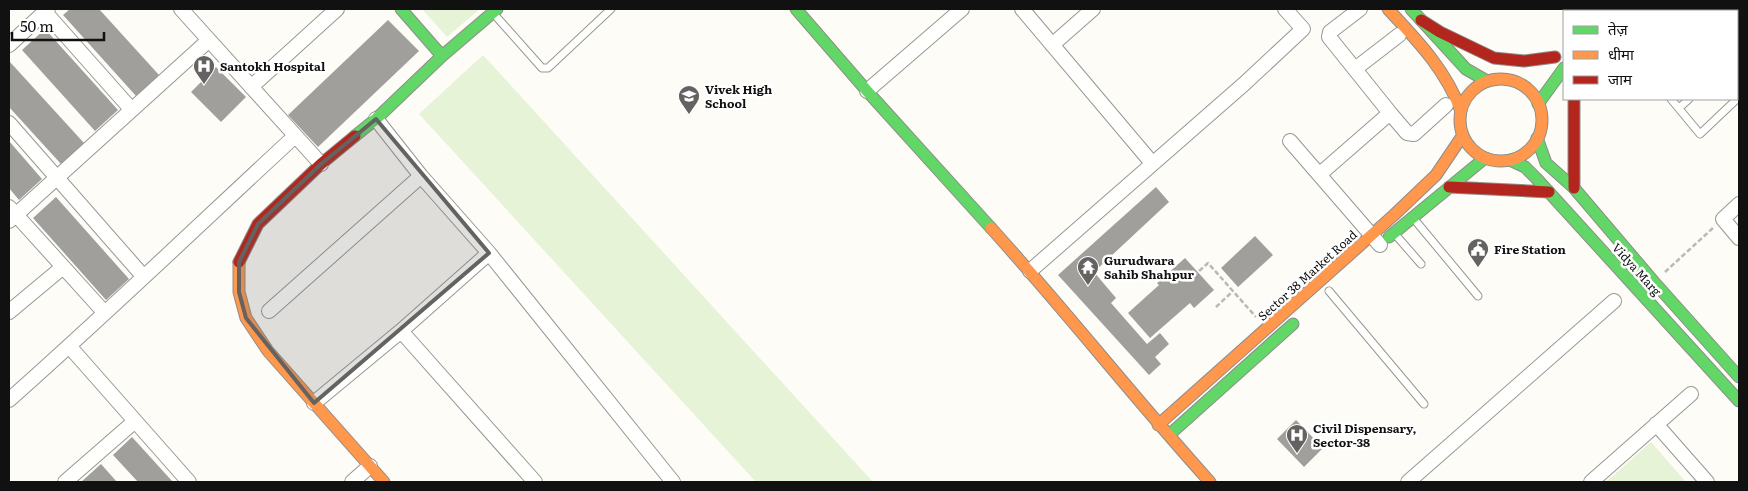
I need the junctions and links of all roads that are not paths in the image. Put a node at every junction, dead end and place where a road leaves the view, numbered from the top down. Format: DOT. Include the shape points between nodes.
graph roads {
  1 [pos="181,9"];
  2 [pos="337,9"];
  3 [pos="400,9"];
  4 [pos="612,9"];
  5 [pos="796,9"];
  6 [pos="962,9"];
  7 [pos="1022,9"];
  8 [pos="1093,9"];
  9 [pos="1285,9"];
  10 [pos="1360,9"];
  11 [pos="1388,9"];
  12 [pos="1411,9"];
  13 [pos="46,10"];
  14 [pos="495,10"];
  15 [pos="1421,20"];
  16 [pos="1399,35"];
  17 [pos="209,40"];
  18 [pos="1052,44"];
  19 [pos="9,45"];
  20 [pos="1560,55"];
  21 [pos="442,56"];
  22 [pos="1355,69"];
  23 [pos="1563,69"];
  24 [pos="1526,78"];
  25 [pos="1487,81"];
  26 [pos="251,87"];
  27 [pos="867,91"];
  28 [pos="1574,100"];
  29 [pos="1672,100"];
  30 [pos="1687,100"];
  31 [pos="1736,100"];
  32 [pos="1538,104"];
  33 [pos="1446,105"];
  34 [pos="1679,108"];
  35 [pos="131,109"];
  36 [pos="1461,111"];
  37 [pos="1390,113"];
  38 [pos="376,120"];
  39 [pos="9,123"];
  40 [pos="1463,135"];
  41 [pos="295,136"];
  42 [pos="1537,138"];
  43 [pos="1290,142"];
  44 [pos="1485,158"];
  45 [pos="1510,160"];
  46 [pos="321,164"];
  47 [pos="1152,164"];
  48 [pos="1320,174"];
  49 [pos="421,176"];
  50 [pos="58,177"];
  51 [pos="1449,187"];
  52 [pos="1574,188"];
  53 [pos="1549,192"];
  54 [pos="1739,204"];
  55 [pos="11,214"];
  56 [pos="1412,217"];
  57 [pos="1394,233"];
  58 [pos="1739,238"];
  59 [pos="1375,244"];
  60 [pos="489,253"];
  61 [pos="1421,264"];
  62 [pos="63,267"];
  63 [pos="1030,271"];
  64 [pos="143,276"];
  65 [pos="1329,291"];
  66 [pos="1478,296"];
  67 [pos="1614,301"];
  68 [pos="269,310"];
  69 [pos="9,312"];
  70 [pos="104,312"];
  71 [pos="1300,317"];
  72 [pos="401,330"];
  73 [pos="69,346"];
  74 [pos="1739,377"];
  75 [pos="1691,394"];
  76 [pos="9,400"];
  77 [pos="1739,401"];
  78 [pos="314,403"];
  79 [pos="1424,404"];
  80 [pos="135,421"];
  81 [pos="1656,424"];
  82 [pos="1158,425"];
  83 [pos="1169,435"];
  84 [pos="370,466"];
  85 [pos="1417,479"];
  86 [pos="68,481"];
  87 [pos="189,482"];
  88 [pos="352,482"];
  89 [pos="384,482"];
  90 [pos="535,482"];
  91 [pos="673,482"];
  92 [pos="1210,482"];
  93 [pos="1591,482"];
  94 [pos="1707,482"];
  1 -- 17 [label="street"];
  2 -- 26 [label="street"];
  3 -- 21 [label="street"];
  4 -- 14 [label="lane" via="548,68 542,68"];
  5 -- 27 [label="street"];
  6 -- 27 [label="street"];
  7 -- 18 [label="street"];
  8 -- 18 [label="street"];
  9 -- 47 [label="street" via="1303,29"];
  10 -- 22 [label="street" via="1330,32 1329,37"];
  11 -- 36 [label="street" via="1449,82"];
  12 -- 15 [label="street"];
  13 -- 19 [label="street"];
  13 -- 35 [label="street"];
  14 -- 21 [label="street"];
  15 -- 20 [label="street" via="1494,58 1524,61"];
  15 -- 25 [label="street" via="1466,69"];
  16 -- 22 [label="street"];
  17 -- 26 [label="street"];
  17 -- 35 [label="street"];
  18 -- 47 [label="street"];
  20 -- 24 [label="street"];
  21 -- 38 [label="street"];
  22 -- 37 [label="street"];
  23 -- 32 [label="street"];
  24 -- 25 [label="street"];
  24 -- 32 [label="street"];
  25 -- 36 [label="street" via="1472,91"];
  26 -- 41 [label="street"];
  27 -- 63 [label="street"];
  28 -- 52 [label="street"];
  29 -- 34 [label="lane"];
  30 -- 34 [label="lane"];
  31 -- 34 [label="lane" via="1700,134"];
  32 -- 42 [label="street, Vidya Marg" via="1542,121"];
  33 -- 37 [label="street" via="1411,135"];
  35 -- 50 [label="street"];
  36 -- 40 [label="street"];
  37 -- 48 [label="street"];
  38 -- 46 [label="street"];
  38 -- 49 [label="street"];
  39 -- 50 [label="street"];
  40 -- 44 [label="street" via="1472,149"];
  40 -- 59 [label="street, Sector 38 Market Road" via="1436,175"];
  41 -- 46 [label="street"];
  41 -- 64 [label="street"];
  42 -- 45 [label="street" via="1529,150"];
  42 -- 52 [label="street, Vidya Marg" via="1546,163"];
  43 -- 48 [label="street"];
  44 -- 45 [label="street, Vidya Marg"];
  44 -- 51 [label="street, Sector 38 Market Road"];
  45 -- 53 [label="street, Vidya Marg" via="1525,168"];
  46 -- 78 [label="street" via="258,224 239,262 239,292 246,318 268,351"];
  47 -- 63 [label="street"];
  48 -- 59 [label="street"];
  49 -- 60 [label="street"];
  49 -- 68 [label="street"];
  50 -- 55 [label="street"];
  50 -- 64 [label="street"];
  51 -- 53 [label="street"];
  51 -- 56 [label="street, Sector 38 Market Road"];
  52 -- 74 [label="street, Vidya Marg"];
  53 -- 77 [label="street, Vidya Marg"];
  54 -- 58 [label="street" via="1723,219"];
  55 -- 62 [label="street"];
  56 -- 57 [label="street, Sector 38 Market Road"];
  56 -- 66 [label="lane"];
  57 -- 59 [label="street, Sector 38 Market Road"];
  57 -- 61 [label="lane"];
  59 -- 82 [label="street, Sector 38 Market Road" via="1267,329"];
  60 -- 72 [label="street"];
  60 -- 91 [label="street"];
  62 -- 69 [label="street"];
  62 -- 70 [label="street"];
  63 -- 82 [label="street"];
  64 -- 70 [label="street"];
  65 -- 79 [label="lane"];
  67 -- 85 [label="street"];
  70 -- 73 [label="street"];
  71 -- 83 [label="street"];
  72 -- 78 [label="street"];
  72 -- 90 [label="street"];
  73 -- 76 [label="street"];
  73 -- 80 [label="street"];
  75 -- 81 [label="street"];
  78 -- 84 [label="street"];
  80 -- 86 [label="street"];
  80 -- 87 [label="street"];
  81 -- 93 [label="street"];
  81 -- 94 [label="street"];
  82 -- 83 [label="street"];
  83 -- 92 [label="street"];
  84 -- 88 [label="street"];
  84 -- 89 [label="street"];
}
